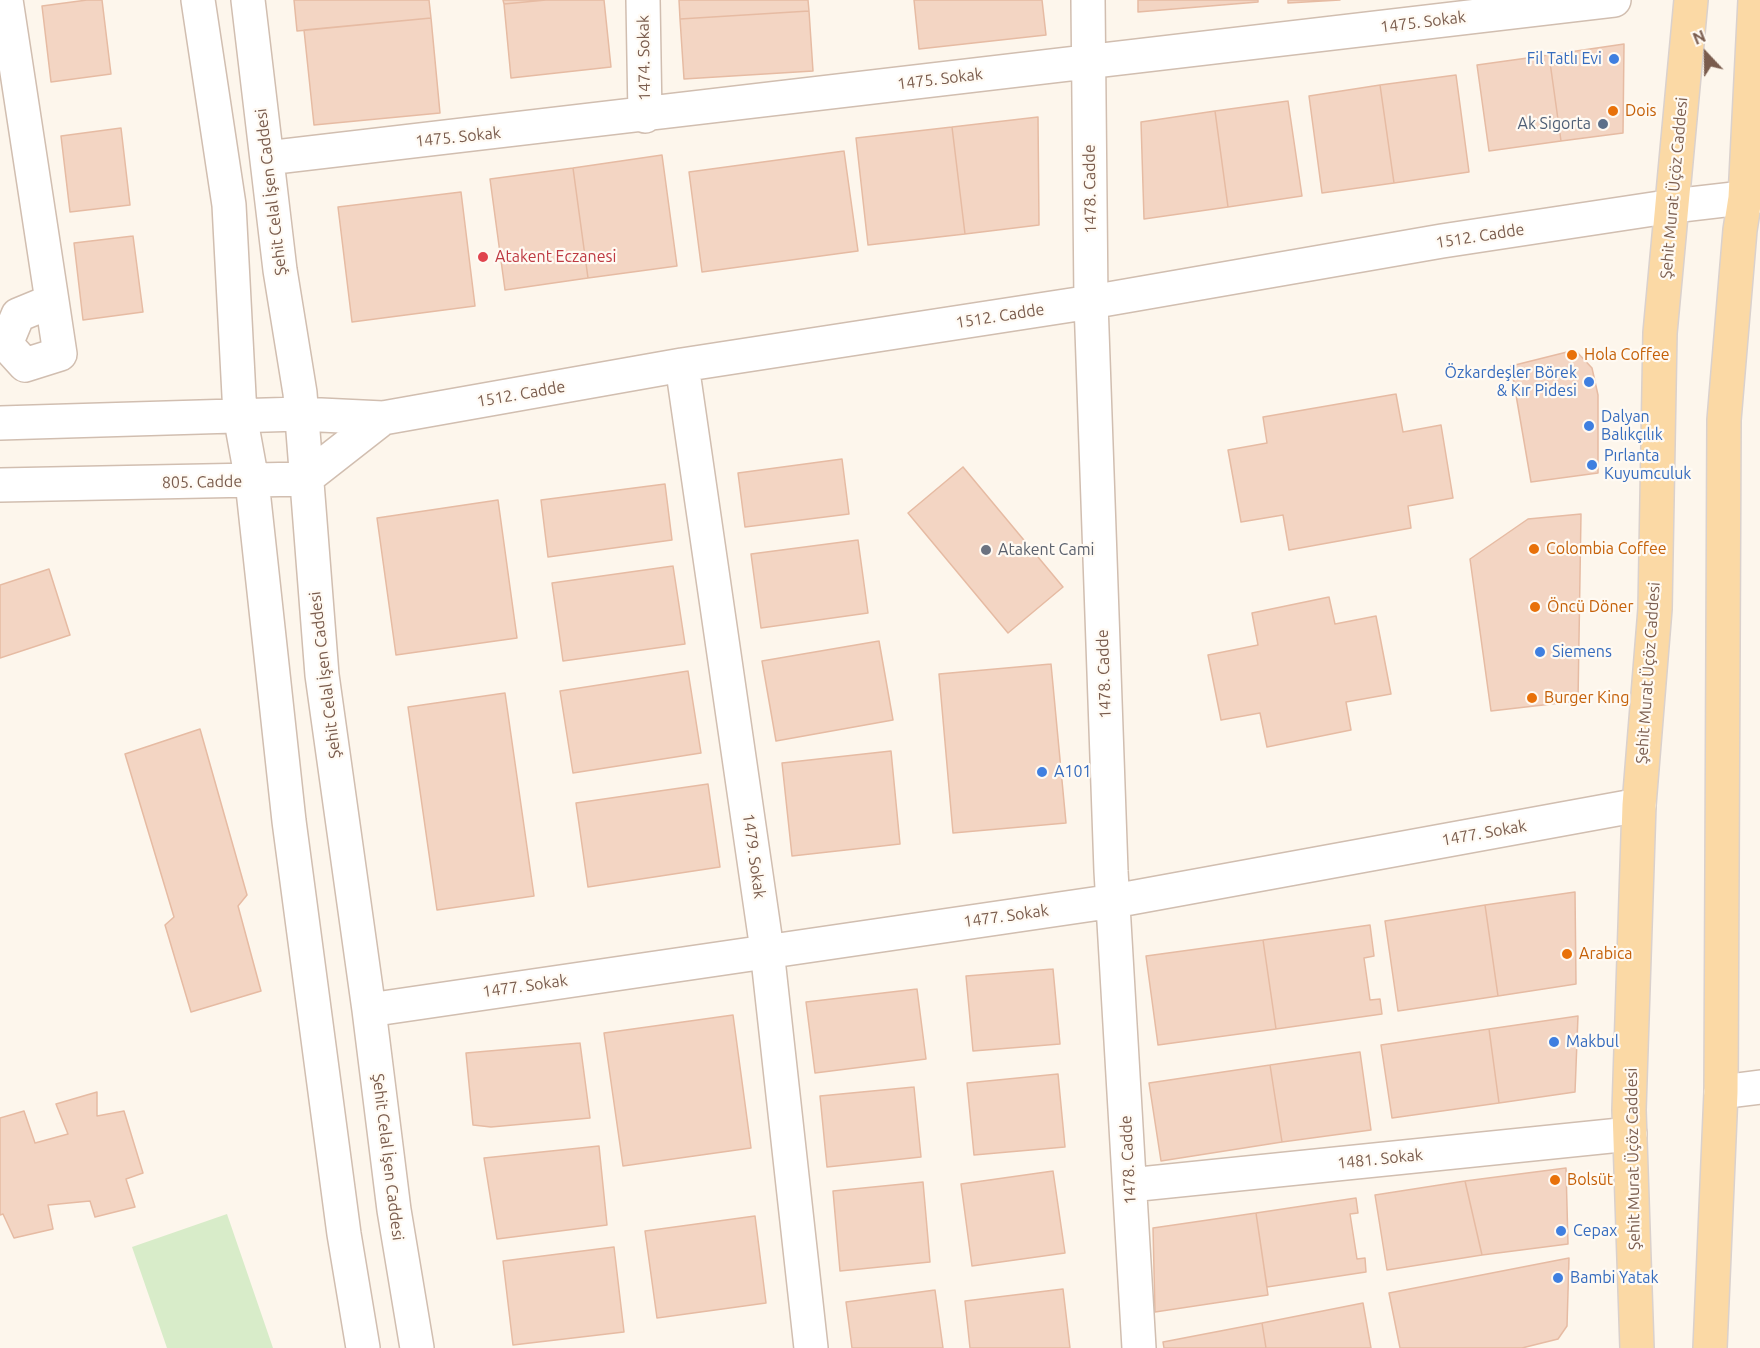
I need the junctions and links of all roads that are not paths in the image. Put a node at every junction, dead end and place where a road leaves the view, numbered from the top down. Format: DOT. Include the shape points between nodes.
graph roads {
  1 [pos="6,0"];
  2 [pos="198,0"];
  3 [pos="249,0"];
  4 [pos="643,0"];
  5 [pos="1088,0"];
  6 [pos="1614,0"];
  7 [pos="1691,0"];
  8 [pos="1755,0"];
  9 [pos="1089,60"];
  10 [pos="645,116"];
  11 [pos="267,158"];
  12 [pos="1753,197"];
  13 [pos="1673,206"];
  14 [pos="52,301"];
  15 [pos="1091,302"];
  16 [pos="682,365"];
  17 [pos="300,414"];
  18 [pos="240,415"];
  19 [pos="383,418"];
  20 [pos="0,423"];
  21 [pos="305,479"];
  22 [pos="252,481"];
  23 [pos="0,485"];
  24 [pos="1639,805"];
  25 [pos="1114,901"];
  26 [pos="767,950"];
  27 [pos="369,1010"];
  28 [pos="1760,1087"];
  29 [pos="1721,1092"];
  30 [pos="1630,1134"];
  31 [pos="1130,1185"];
  32 [pos="363,1348"];
  33 [pos="417,1348"];
  34 [pos="811,1348"];
  35 [pos="1139,1348"];
  36 [pos="1637,1348"];
  37 [pos="1710,1348"];
  1 -- 14 [label="street"];
  2 -- 18 [label="street" via="230,205"];
  3 -- 11 [label="street, Şehit Celal İşen Caddesi"];
  4 -- 10 [label="street, 1474. Sokak"];
  5 -- 9 [label="street, 1478. Cadde"];
  6 -- 9 [label="street, 1475. Sokak"];
  7 -- 13 [label="main road, Şehit Murat Üçöz Caddesi"];
  8 -- 12 [label="main road"];
  9 -- 10 [label="street, 1475. Sokak"];
  9 -- 15 [label="street, 1478. Cadde"];
  10 -- 11 [label="street, 1475. Sokak"];
  11 -- 17 [label="street, Şehit Celal İşen Caddesi"];
  12 -- 13 [label="street, 1512. Cadde"];
  12 -- 29 [label="main road" via="1740,230 1724,420"];
  13 -- 15 [label="street, 1512. Cadde" via="1442,241"];
  13 -- 24 [label="main road, Şehit Murat Üçöz Caddesi" via="1660,333 1655,609"];
  15 -- 16 [label="street, 1512. Cadde"];
  15 -- 25 [label="street, 1478. Cadde"];
  16 -- 19 [label="street, 1512. Cadde"];
  16 -- 26 [label="street, 1479. Sokak"];
  17 -- 18 [label="street, 1512. Cadde"];
  17 -- 19 [label="street, 1512. Cadde"];
  17 -- 21 [label="street, Şehit Celal İşen Caddesi"];
  18 -- 20 [label="street"];
  18 -- 22 [label="street"];
  19 -- 21 [label="street"];
  21 -- 22 [label="street, 805. Cadde"];
  21 -- 27 [label="street, Şehit Celal İşen Caddesi" via="322,675"];
  22 -- 23 [label="street, 805. Cadde"];
  22 -- 32 [label="street" via="291,833 344,1234"];
  24 -- 25 [label="street, 1477. Sokak"];
  24 -- 30 [label="main road, Şehit Murat Üçöz Caddesi"];
  25 -- 26 [label="street, 1477. Sokak"];
  25 -- 31 [label="street, 1478. Cadde"];
  26 -- 27 [label="street, 1477. Sokak"];
  26 -- 34 [label="street, 1479. Sokak"];
  27 -- 33 [label="street, Şehit Celal İşen Caddesi" via="394,1210"];
  28 -- 29 [label="street"];
  29 -- 37 [label="main road"];
  30 -- 31 [label="street, 1481. Sokak"];
  30 -- 36 [label="main road, Şehit Murat Üçöz Caddesi"];
  31 -- 35 [label="street, 1478. Cadde"];
}
